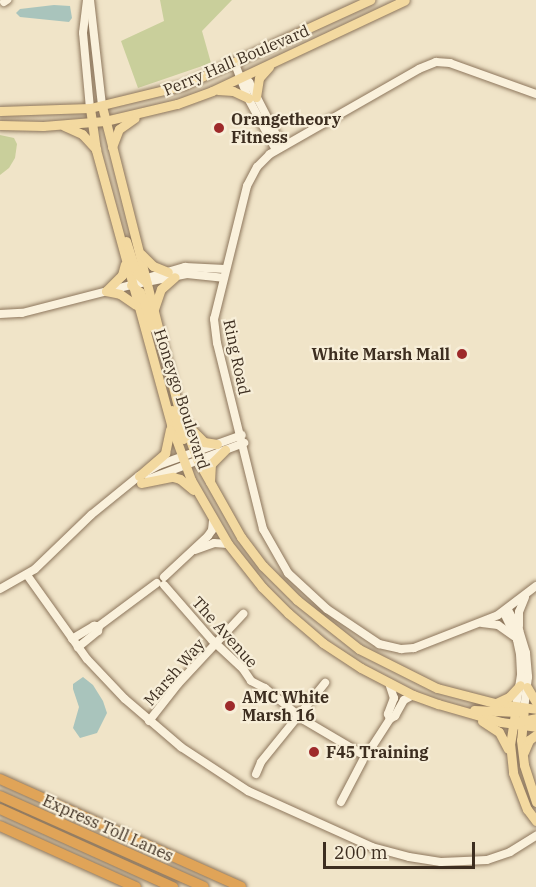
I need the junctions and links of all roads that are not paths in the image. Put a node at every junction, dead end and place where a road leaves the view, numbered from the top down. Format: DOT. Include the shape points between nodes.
graph roads {
  1 [pos="88,0"];
  2 [pos="370,0"];
  3 [pos="405,0"];
  4 [pos="274,62"];
  5 [pos="235,64"];
  6 [pos="242,77"];
  7 [pos="212,91"];
  8 [pos="536,94"];
  9 [pos="252,98"];
  10 [pos="102,106"];
  11 [pos="90,108"];
  12 [pos="0,111"];
  13 [pos="143,114"];
  14 [pos="105,121"];
  15 [pos="93,122"];
  16 [pos="0,125"];
  17 [pos="62,125"];
  18 [pos="273,130"];
  19 [pos="303,134"];
  20 [pos="112,147"];
  21 [pos="279,148"];
  22 [pos="96,150"];
  23 [pos="112,208"];
  24 [pos="139,253"];
  25 [pos="125,260"];
  26 [pos="171,274"];
  27 [pos="224,274"];
  28 [pos="145,280"];
  29 [pos="131,285"];
  30 [pos="106,291"];
  31 [pos="137,305"];
  32 [pos="154,311"];
  33 [pos="0,314"];
  34 [pos="172,384"];
  35 [pos="160,387"];
  36 [pos="183,420"];
  37 [pos="171,425"];
  38 [pos="243,439"];
  39 [pos="221,447"];
  40 [pos="189,458"];
  41 [pos="140,480"];
  42 [pos="211,488"];
  43 [pos="200,497"];
  44 [pos="213,521"];
  45 [pos="230,521"];
  46 [pos="228,544"];
  47 [pos="195,550"];
  48 [pos="27,574"];
  49 [pos="162,582"];
  50 [pos="536,586"];
  51 [pos="0,589"];
  52 [pos="526,595"];
  53 [pos="305,608"];
  54 [pos="506,611"];
  55 [pos="288,613"];
  56 [pos="243,614"];
  57 [pos="480,623"];
  58 [pos="99,626"];
  59 [pos="519,630"];
  60 [pos="72,639"];
  61 [pos="517,640"];
  62 [pos="216,644"];
  63 [pos="78,646"];
  64 [pos="325,683"];
  65 [pos="389,683"];
  66 [pos="523,686"];
  67 [pos="414,695"];
  68 [pos="536,702"];
  69 [pos="494,704"];
  70 [pos="456,709"];
  71 [pos="536,710"];
  72 [pos="466,713"];
  73 [pos="298,716"];
  74 [pos="519,716"];
  75 [pos="536,718"];
  76 [pos="390,719"];
  77 [pos="149,721"];
  78 [pos="536,727"];
  79 [pos="536,735"];
  80 [pos="363,756"];
  81 [pos="523,757"];
  82 [pos="511,759"];
  83 [pos="256,774"];
  84 [pos="0,779"];
  85 [pos="0,796"];
  86 [pos="341,802"];
  87 [pos="536,802"];
  88 [pos="0,809"];
  89 [pos="536,821"];
  90 [pos="0,826"];
  91 [pos="536,836"];
  92 [pos="136,887"];
  93 [pos="173,887"];
  94 [pos="204,887"];
  95 [pos="241,887"];
  1 -- 10 [label="street, Honeygo Boulevard"];
  1 -- 11 [label="street, Honeygo Boulevard" via="83,33"];
  2 -- 5 [label="main road, Perry Hall Boulevard"];
  3 -- 4 [label="main road, Perry Hall Boulevard"];
  4 -- 6 [label="main road, Perry Hall Boulevard"];
  4 -- 9 [label="main road" via="259,78"];
  5 -- 6 [label="street"];
  5 -- 10 [label="main road, Perry Hall Boulevard" via="184,86"];
  6 -- 7 [label="main road, Perry Hall Boulevard"];
  6 -- 9 [label="street"];
  7 -- 9 [label="main road" via="233,91"];
  7 -- 13 [label="main road, Perry Hall Boulevard"];
  8 -- 19 [label="street, Ring Road" via="450,63 436,62"];
  9 -- 18 [label="street"];
  9 -- 21 [label="street"];
  10 -- 11 [label="main road, Perry Hall Boulevard"];
  10 -- 14 [label="main road, Honeygo Boulevard"];
  11 -- 12 [label="main road, Perry Hall Boulevard"];
  11 -- 15 [label="main road, Honeygo Boulevard"];
  13 -- 14 [label="main road, Perry Hall Boulevard"];
  13 -- 20 [label="main road" via="119,129"];
  14 -- 15 [label="main road, Perry Hall Boulevard"];
  14 -- 20 [label="main road, Honeygo Boulevard"];
  15 -- 17 [label="main road, Perry Hall Boulevard"];
  15 -- 22 [label="main road, Honeygo Boulevard"];
  16 -- 17 [label="main road, Perry Hall Boulevard"];
  17 -- 22 [label="main road" via="82,134"];
  18 -- 19 [label="street" via="287,138"];
  18 -- 21 [label="street"];
  19 -- 21 [label="street, Ring Road"];
  20 -- 24 [label="main road, Honeygo Boulevard"];
  21 -- 27 [label="street, Ring Road" via="261,162 249,180"];
  22 -- 23 [label="main road, Honeygo Boulevard"];
  23 -- 25 [label="main road, Honeygo Boulevard"];
  23 -- 28 [label="main road"];
  24 -- 26 [label="main road" via="153,266"];
  24 -- 28 [label="main road, Honeygo Boulevard"];
  25 -- 29 [label="main road, Honeygo Boulevard"];
  25 -- 30 [label="main road" via="122,275"];
  26 -- 27 [label="street" via="199,266"];
  26 -- 28 [label="street"];
  26 -- 32 [label="main road" via="161,288"];
  27 -- 38 [label="street, Ring Road" via="215,310 215,330"];
  28 -- 29 [label="street"];
  28 -- 32 [label="main road, Honeygo Boulevard"];
  29 -- 30 [label="street"];
  29 -- 31 [label="main road, Honeygo Boulevard"];
  29 -- 34 [label="main road" via="140,292"];
  30 -- 31 [label="main road" via="120,294"];
  30 -- 33 [label="street" via="33,311"];
  31 -- 35 [label="main road, Honeygo Boulevard"];
  32 -- 34 [label="main road, Honeygo Boulevard"];
  34 -- 36 [label="main road, Honeygo Boulevard"];
  35 -- 37 [label="main road, Honeygo Boulevard"];
  35 -- 40 [label="main road" via="168,398"];
  36 -- 39 [label="main road" via="196,437"];
  36 -- 40 [label="main road, Honeygo Boulevard"];
  37 -- 40 [label="main road, Honeygo Boulevard"];
  37 -- 41 [label="main road" via="165,453"];
  38 -- 39 [label="street"];
  38 -- 57 [label="street, Ring Road" via="258,514 276,555 300,586 339,619 373,641 401,649 424,646"];
  39 -- 40 [label="street"];
  39 -- 42 [label="main road" via="211,464"];
  40 -- 41 [label="street"];
  40 -- 42 [label="main road, Honeygo Boulevard"];
  40 -- 43 [label="main road, Honeygo Boulevard"];
  40 -- 45 [label="main road"];
  41 -- 43 [label="main road" via="180,479"];
  41 -- 48 [label="street" via="91,515"];
  42 -- 45 [label="main road, Honeygo Boulevard"];
  43 -- 44 [label="main road, Honeygo Boulevard"];
  44 -- 46 [label="main road, Honeygo Boulevard"];
  44 -- 47 [label="street" via="212,530"];
  45 -- 53 [label="main road, Honeygo Boulevard" via="263,566"];
  46 -- 47 [label="street" via="214,543"];
  46 -- 55 [label="main road, Honeygo Boulevard" via="262,588"];
  47 -- 49 [label="street"];
  48 -- 51 [label="street"];
  48 -- 60 [label="street"];
  49 -- 58 [label="street"];
  49 -- 62 [label="street, The Avenue"];
  50 -- 52 [label="street, Ring Road"];
  52 -- 54 [label="street, Ring Road"];
  52 -- 59 [label="street" via="519,612"];
  53 -- 55 [label="main road"];
  53 -- 69 [label="main road, Honeygo Boulevard" via="346,640 389,666 437,688"];
  54 -- 57 [label="street, Ring Road"];
  54 -- 59 [label="street"];
  54 -- 61 [label="street"];
  55 -- 65 [label="main road, Honeygo Boulevard" via="323,643"];
  56 -- 62 [label="street, Marsh Way"];
  57 -- 61 [label="street" via="505,628"];
  58 -- 60 [label="street"];
  58 -- 63 [label="street"];
  59 -- 66 [label="street" via="527,660"];
  60 -- 63 [label="street"];
  61 -- 66 [label="street"];
  62 -- 73 [label="street, The Avenue" via="251,681 265,687"];
  62 -- 77 [label="street, Marsh Way"];
  63 -- 77 [label="street"];
  64 -- 73 [label="street"];
  65 -- 67 [label="main road, Honeygo Boulevard"];
  65 -- 76 [label="street" via="394,698"];
  66 -- 68 [label="main road"];
  66 -- 69 [label="main road"];
  66 -- 74 [label="street"];
  67 -- 70 [label="main road, Honeygo Boulevard"];
  67 -- 76 [label="street" via="404,700"];
  69 -- 74 [label="main road, Honeygo Boulevard"];
  70 -- 72 [label="main road, Honeygo Boulevard"];
  70 -- 74 [label="main road"];
  71 -- 74 [label="main road, Honeygo Boulevard"];
  72 -- 74 [label="main road, Honeygo Boulevard"];
  72 -- 82 [label="main road" via="499,732"];
  73 -- 80 [label="street, The Avenue"];
  73 -- 83 [label="street"];
  74 -- 75 [label="main road"];
  74 -- 78 [label="main road, Honeygo Boulevard"];
  74 -- 81 [label="main road"];
  74 -- 82 [label="main road"];
  76 -- 80 [label="street"];
  77 -- 91 [label="street" via="206,766 248,791 394,854 441,862 473,862 501,856"];
  79 -- 81 [label="main road" via="529,740"];
  80 -- 86 [label="street"];
  81 -- 87 [label="main road"];
  82 -- 89 [label="main road" via="516,783"];
  84 -- 95 [label="highway"];
  85 -- 94 [label="highway, Express Toll Lanes"];
  88 -- 93 [label="highway, Express Toll Lanes"];
  90 -- 92 [label="highway"];
}
